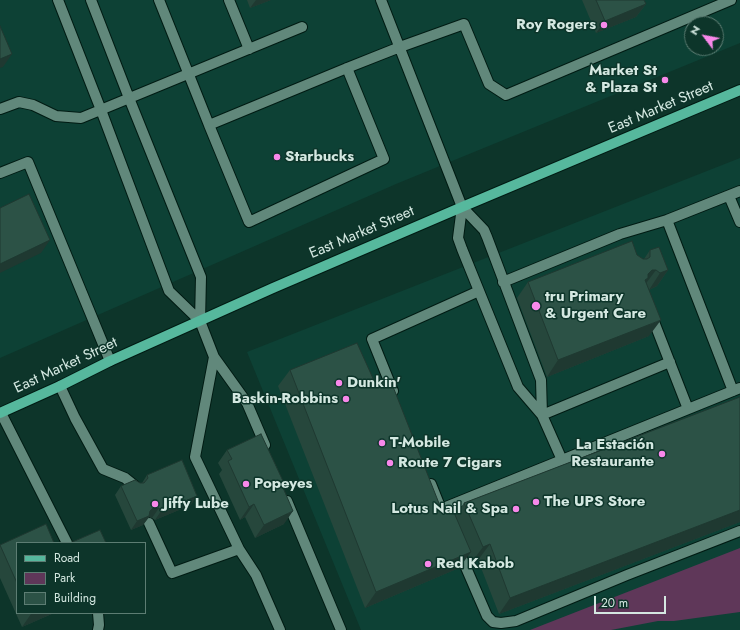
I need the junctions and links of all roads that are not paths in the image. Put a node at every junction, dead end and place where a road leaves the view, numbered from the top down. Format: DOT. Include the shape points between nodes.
graph roads {
  1 [pos="58,0"];
  2 [pos="91,0"];
  3 [pos="159,0"];
  4 [pos="229,0"];
  5 [pos="381,0"];
  6 [pos="731,0"];
  7 [pos="302,27"];
  8 [pos="400,47"];
  9 [pos="249,49"];
  10 [pos="347,68"];
  11 [pos="189,74"];
  12 [pos="740,90"];
  13 [pos="129,98"];
  14 [pos="0,109"];
  15 [pos="101,110"];
  16 [pos="210,125"];
  17 [pos="0,173"];
  18 [pos="740,191"];
  19 [pos="729,196"];
  20 [pos="462,207"];
  21 [pos="666,220"];
  22 [pos="740,222"];
  23 [pos="504,282"];
  24 [pos="479,290"];
  25 [pos="648,306"];
  26 [pos="200,321"];
  27 [pos="214,357"];
  28 [pos="110,361"];
  29 [pos="670,362"];
  30 [pos="60,386"];
  31 [pos="736,389"];
  32 [pos="396,398"];
  33 [pos="688,409"];
  34 [pos="1,413"];
  35 [pos="542,415"];
  36 [pos="268,454"];
  37 [pos="562,460"];
  38 [pos="426,472"];
  39 [pos="135,486"];
  40 [pos="283,491"];
  41 [pos="149,523"];
  42 [pos="740,531"];
  43 [pos="453,537"];
  44 [pos="66,542"];
  45 [pos="239,549"];
  46 [pos="98,614"];
  47 [pos="98,630"];
  48 [pos="280,630"];
  49 [pos="341,630"];
  1 -- 15 [label="lane"];
  2 -- 13 [label="lane"];
  3 -- 11 [label="lane"];
  4 -- 9 [label="lane"];
  5 -- 8 [label="lane"];
  6 -- 8 [label="lane" via="506,95 489,84 464,24"];
  7 -- 9 [label="lane"];
  8 -- 10 [label="lane"];
  8 -- 20 [label="lane"];
  9 -- 11 [label="lane"];
  10 -- 16 [label="lane"];
  10 -- 16 [label="lane" via="384,159 249,222"];
  11 -- 13 [label="lane"];
  11 -- 16 [label="lane"];
  12 -- 20 [label="main road, East Market Street"];
  13 -- 15 [label="lane"];
  13 -- 26 [label="lane" via="201,277"];
  14 -- 15 [label="lane" via="19,102 33,105 56,116 81,118"];
  15 -- 26 [label="lane" via="169,291"];
  17 -- 28 [label="lane" via="28,162"];
  18 -- 19 [label="lane"];
  19 -- 21 [label="lane"];
  19 -- 22 [label="lane"];
  20 -- 23 [label="lane" via="484,230"];
  20 -- 24 [label="lane" via="458,238"];
  20 -- 26 [label="main road, East Market Street"];
  21 -- 23 [label="lane"];
  21 -- 31 [label="lane"];
  23 -- 35 [label="lane" via="541,380"];
  24 -- 32 [label="lane" via="372,339"];
  24 -- 35 [label="lane" via="518,387"];
  25 -- 29 [label="lane"];
  26 -- 27 [label="lane"];
  26 -- 28 [label="main road, East Market Street"];
  27 -- 36 [label="lane" via="247,403"];
  27 -- 45 [label="lane" via="195,457"];
  28 -- 30 [label="main road, East Market Street"];
  29 -- 33 [label="lane"];
  29 -- 35 [label="lane"];
  30 -- 34 [label="main road, East Market Street"];
  30 -- 39 [label="lane" via="104,469 125,478"];
  31 -- 33 [label="lane"];
  33 -- 37 [label="lane"];
  34 -- 44 [label="lane"];
  35 -- 37 [label="lane"];
  37 -- 38 [label="lane" via="442,512"];
  40 -- 49 [label="lane"];
  41 -- 45 [label="lane" via="172,573"];
  42 -- 43 [label="lane" via="516,621 501,623 493,622 487,616"];
  45 -- 48 [label="lane" via="256,575"];
  46 -- 47 [label="lane"];
}
